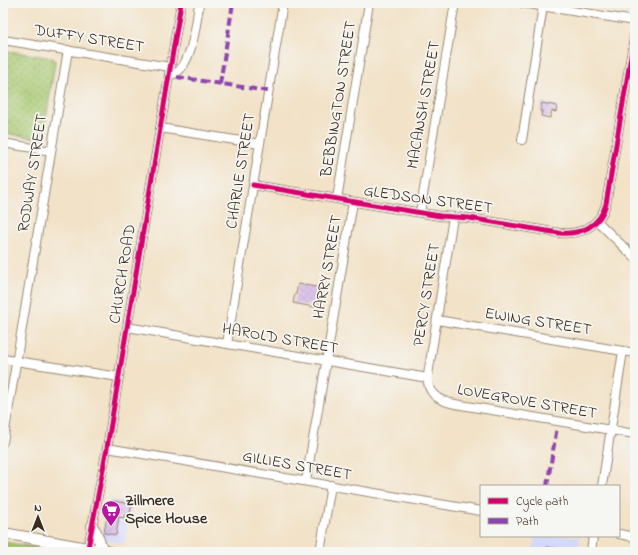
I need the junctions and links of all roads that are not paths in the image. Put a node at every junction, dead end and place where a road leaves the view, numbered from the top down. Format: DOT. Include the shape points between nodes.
graph roads {
  1 [pos="181,3"];
  2 [pos="199,3"];
  3 [pos="283,3"];
  4 [pos="369,3"];
  5 [pos="455,3"];
  6 [pos="522,3"];
  7 [pos="543,6"];
  8 [pos="635,21"];
  9 [pos="635,32"];
  10 [pos="3,40"];
  11 [pos="68,50"];
  12 [pos="170,70"];
  13 [pos="160,128"];
  14 [pos="522,140"];
  15 [pos="3,143"];
  16 [pos="260,144"];
  17 [pos="50,151"];
  18 [pos="253,185"];
  19 [pos="337,199"];
  20 [pos="353,202"];
  21 [pos="420,212"];
  22 [pos="453,217"];
  23 [pos="597,221"];
  24 [pos="635,258"];
  25 [pos="437,320"];
  26 [pos="127,328"];
  27 [pos="227,344"];
  28 [pos="623,351"];
  29 [pos="635,353"];
  30 [pos="3,359"];
  31 [pos="16,361"];
  32 [pos="326,361"];
  33 [pos="119,377"];
  34 [pos="428,378"];
  35 [pos="611,430"];
  36 [pos="635,434"];
  37 [pos="3,442"];
  38 [pos="107,448"];
  39 [pos="306,481"];
  40 [pos="602,485"];
  41 [pos="331,486"];
  42 [pos="480,511"];
  43 [pos="92,526"];
  44 [pos="3,533"];
  45 [pos="620,534"];
  46 [pos="635,536"];
  47 [pos="593,537"];
  48 [pos="88,548"];
  49 [pos="107,551"];
  50 [pos="320,552"];
  51 [pos="591,552"];
  1 -- 12 [label="street, CHURCH ROAD"];
  2 -- 12 [label="street" via="188,56 180,70 174,74"];
  3 -- 16 [label="street, CHARLIE STREET"];
  4 -- 19 [label="street, BEBBINGTON STREET"];
  5 -- 21 [label="street, MACANSH STREET"];
  6 -- 7 [label="street"];
  7 -- 8 [label="street"];
  7 -- 14 [label="street"];
  9 -- 23 [label="street" via="607,198"];
  10 -- 11 [label="street, DUFFY STREET"];
  11 -- 12 [label="street, DUFFY STREET"];
  11 -- 17 [label="street, RODWAY STREET"];
  12 -- 13 [label="street, CHURCH ROAD"];
  13 -- 16 [label="street"];
  13 -- 26 [label="street, CHURCH ROAD"];
  15 -- 17 [label="street"];
  16 -- 18 [label="street, CHARLIE STREET"];
  17 -- 31 [label="street, RODWAY STREET"];
  18 -- 19 [label="street, GLEDSON STREET"];
  18 -- 27 [label="street, CHARLIE STREET"];
  19 -- 20 [label="street, GLEDSON STREET"];
  20 -- 21 [label="street, GLEDSON STREET"];
  20 -- 32 [label="street, HARRY STREET"];
  21 -- 22 [label="street, GLEDSON STREET"];
  22 -- 23 [label="street, GLEDSON STREET" via="565,234 582,231"];
  22 -- 25 [label="street, PERCY STREET"];
  23 -- 24 [label="street"];
  25 -- 28 [label="street, EWING STREET"];
  25 -- 34 [label="street, PERCY STREET"];
  26 -- 27 [label="street, HAROLD STREET"];
  26 -- 33 [label="street, CHURCH ROAD"];
  27 -- 32 [label="street, HAROLD STREET"];
  28 -- 29 [label="street, EWING STREET"];
  28 -- 35 [label="street"];
  30 -- 31 [label="street"];
  31 -- 33 [label="street"];
  31 -- 37 [label="street, RODWAY STREET"];
  32 -- 34 [label="street, HAROLD STREET"];
  32 -- 39 [label="street, HARRY STREET"];
  33 -- 38 [label="street, CHURCH ROAD"];
  34 -- 35 [label="street, LOVEGROVE STREET" via="431,392 446,402"];
  35 -- 36 [label="street, LOVEGROVE STREET"];
  35 -- 40 [label="street"];
  38 -- 39 [label="street, GILLIES STREET"];
  38 -- 43 [label="street, CHURCH ROAD"];
  39 -- 41 [label="street, GILLIES STREET"];
  41 -- 42 [label="street, GILLIES STREET"];
  41 -- 50 [label="street"];
  43 -- 48 [label="street, CHURCH ROAD"];
  43 -- 49 [label="main road"];
  44 -- 48 [label="main road"];
  45 -- 46 [label="street"];
  47 -- 51 [label="street"];
  48 -- 49 [label="main road"];
}
